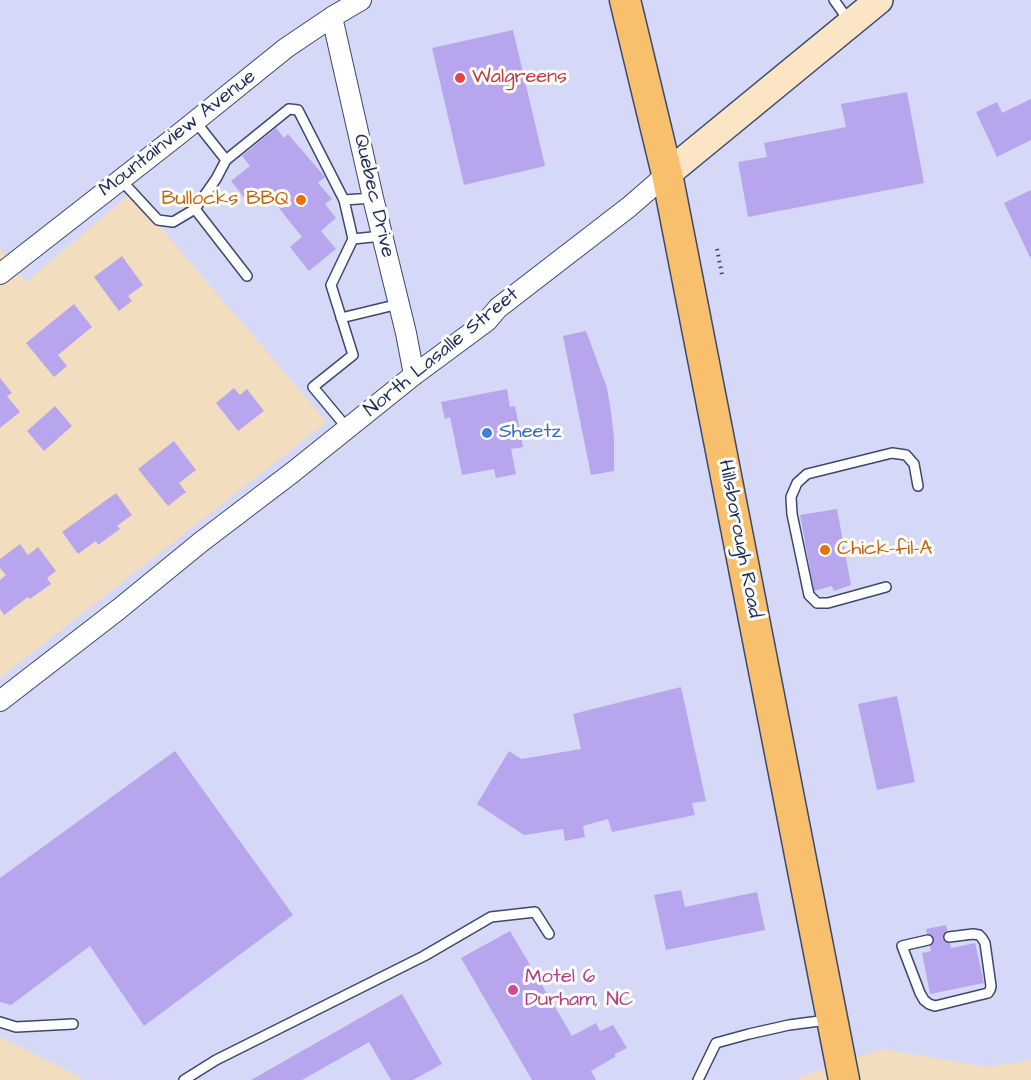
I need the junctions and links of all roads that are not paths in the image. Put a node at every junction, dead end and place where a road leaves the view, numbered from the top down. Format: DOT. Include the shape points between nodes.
graph roads {
  1 [pos="361,0"];
  2 [pos="627,0"];
  3 [pos="834,0"];
  4 [pos="879,0"];
  5 [pos="332,16"];
  6 [pos="851,23"];
  7 [pos="195,121"];
  8 [pos="226,160"];
  9 [pos="667,174"];
  10 [pos="121,180"];
  11 [pos="373,198"];
  12 [pos="344,200"];
  13 [pos="195,209"];
  14 [pos="382,236"];
  15 [pos="353,239"];
  16 [pos="0,274"];
  17 [pos="247,276"];
  18 [pos="399,304"];
  19 [pos="341,318"];
  20 [pos="414,375"];
  21 [pos="348,429"];
  22 [pos="918,486"];
  23 [pos="886,587"];
  24 [pos="0,701"];
  25 [pos="549,934"];
  26 [pos="949,937"];
  27 [pos="928,940"];
  28 [pos="833,1019"];
  29 [pos="0,1022"];
  30 [pos="73,1024"];
  31 [pos="184,1080"];
  32 [pos="698,1080"];
  33 [pos="844,1080"];
  1 -- 5 [label="street, Mountainview Avenue"];
  2 -- 9 [label="main road, Hillsborough Road"];
  3 -- 6 [label="lane"];
  4 -- 6 [label="street, North Lasalle Street"];
  5 -- 7 [label="street, Mountainview Avenue"];
  5 -- 11 [label="street, Quebec Drive"];
  6 -- 9 [label="street, North Lasalle Street"];
  7 -- 8 [label="lane"];
  7 -- 10 [label="street, Mountainview Avenue"];
  8 -- 12 [label="lane" via="289,109 298,110"];
  8 -- 13 [label="lane"];
  9 -- 20 [label="street, North Lasalle Street" via="498,308 487,321"];
  9 -- 28 [label="main road, Hillsborough Road"];
  10 -- 13 [label="lane" via="158,220 173,222"];
  10 -- 16 [label="street, Mountainview Avenue"];
  11 -- 12 [label="lane"];
  11 -- 14 [label="street, Quebec Drive"];
  12 -- 15 [label="lane"];
  13 -- 17 [label="lane"];
  14 -- 15 [label="lane"];
  14 -- 18 [label="street, Quebec Drive"];
  15 -- 19 [label="lane" via="332,285"];
  18 -- 19 [label="lane"];
  18 -- 20 [label="street, Quebec Drive"];
  19 -- 21 [label="lane" via="353,355 313,387"];
  20 -- 21 [label="street, North Lasalle Street"];
  21 -- 24 [label="street, North Lasalle Street"];
  22 -- 23 [label="lane" via="914,465 906,455 891,453 807,474 797,483 791,497 809,595 817,603"];
  25 -- 31 [label="lane" via="535,912 491,918"];
  26 -- 27 [label="lane" via="973,934 982,938 991,986 988,993 935,1006 924,1000 902,946"];
  28 -- 32 [label="lane" via="716,1043"];
  28 -- 33 [label="main road, Hillsborough Road"];
  29 -- 30 [label="lane" via="16,1027"];
}
